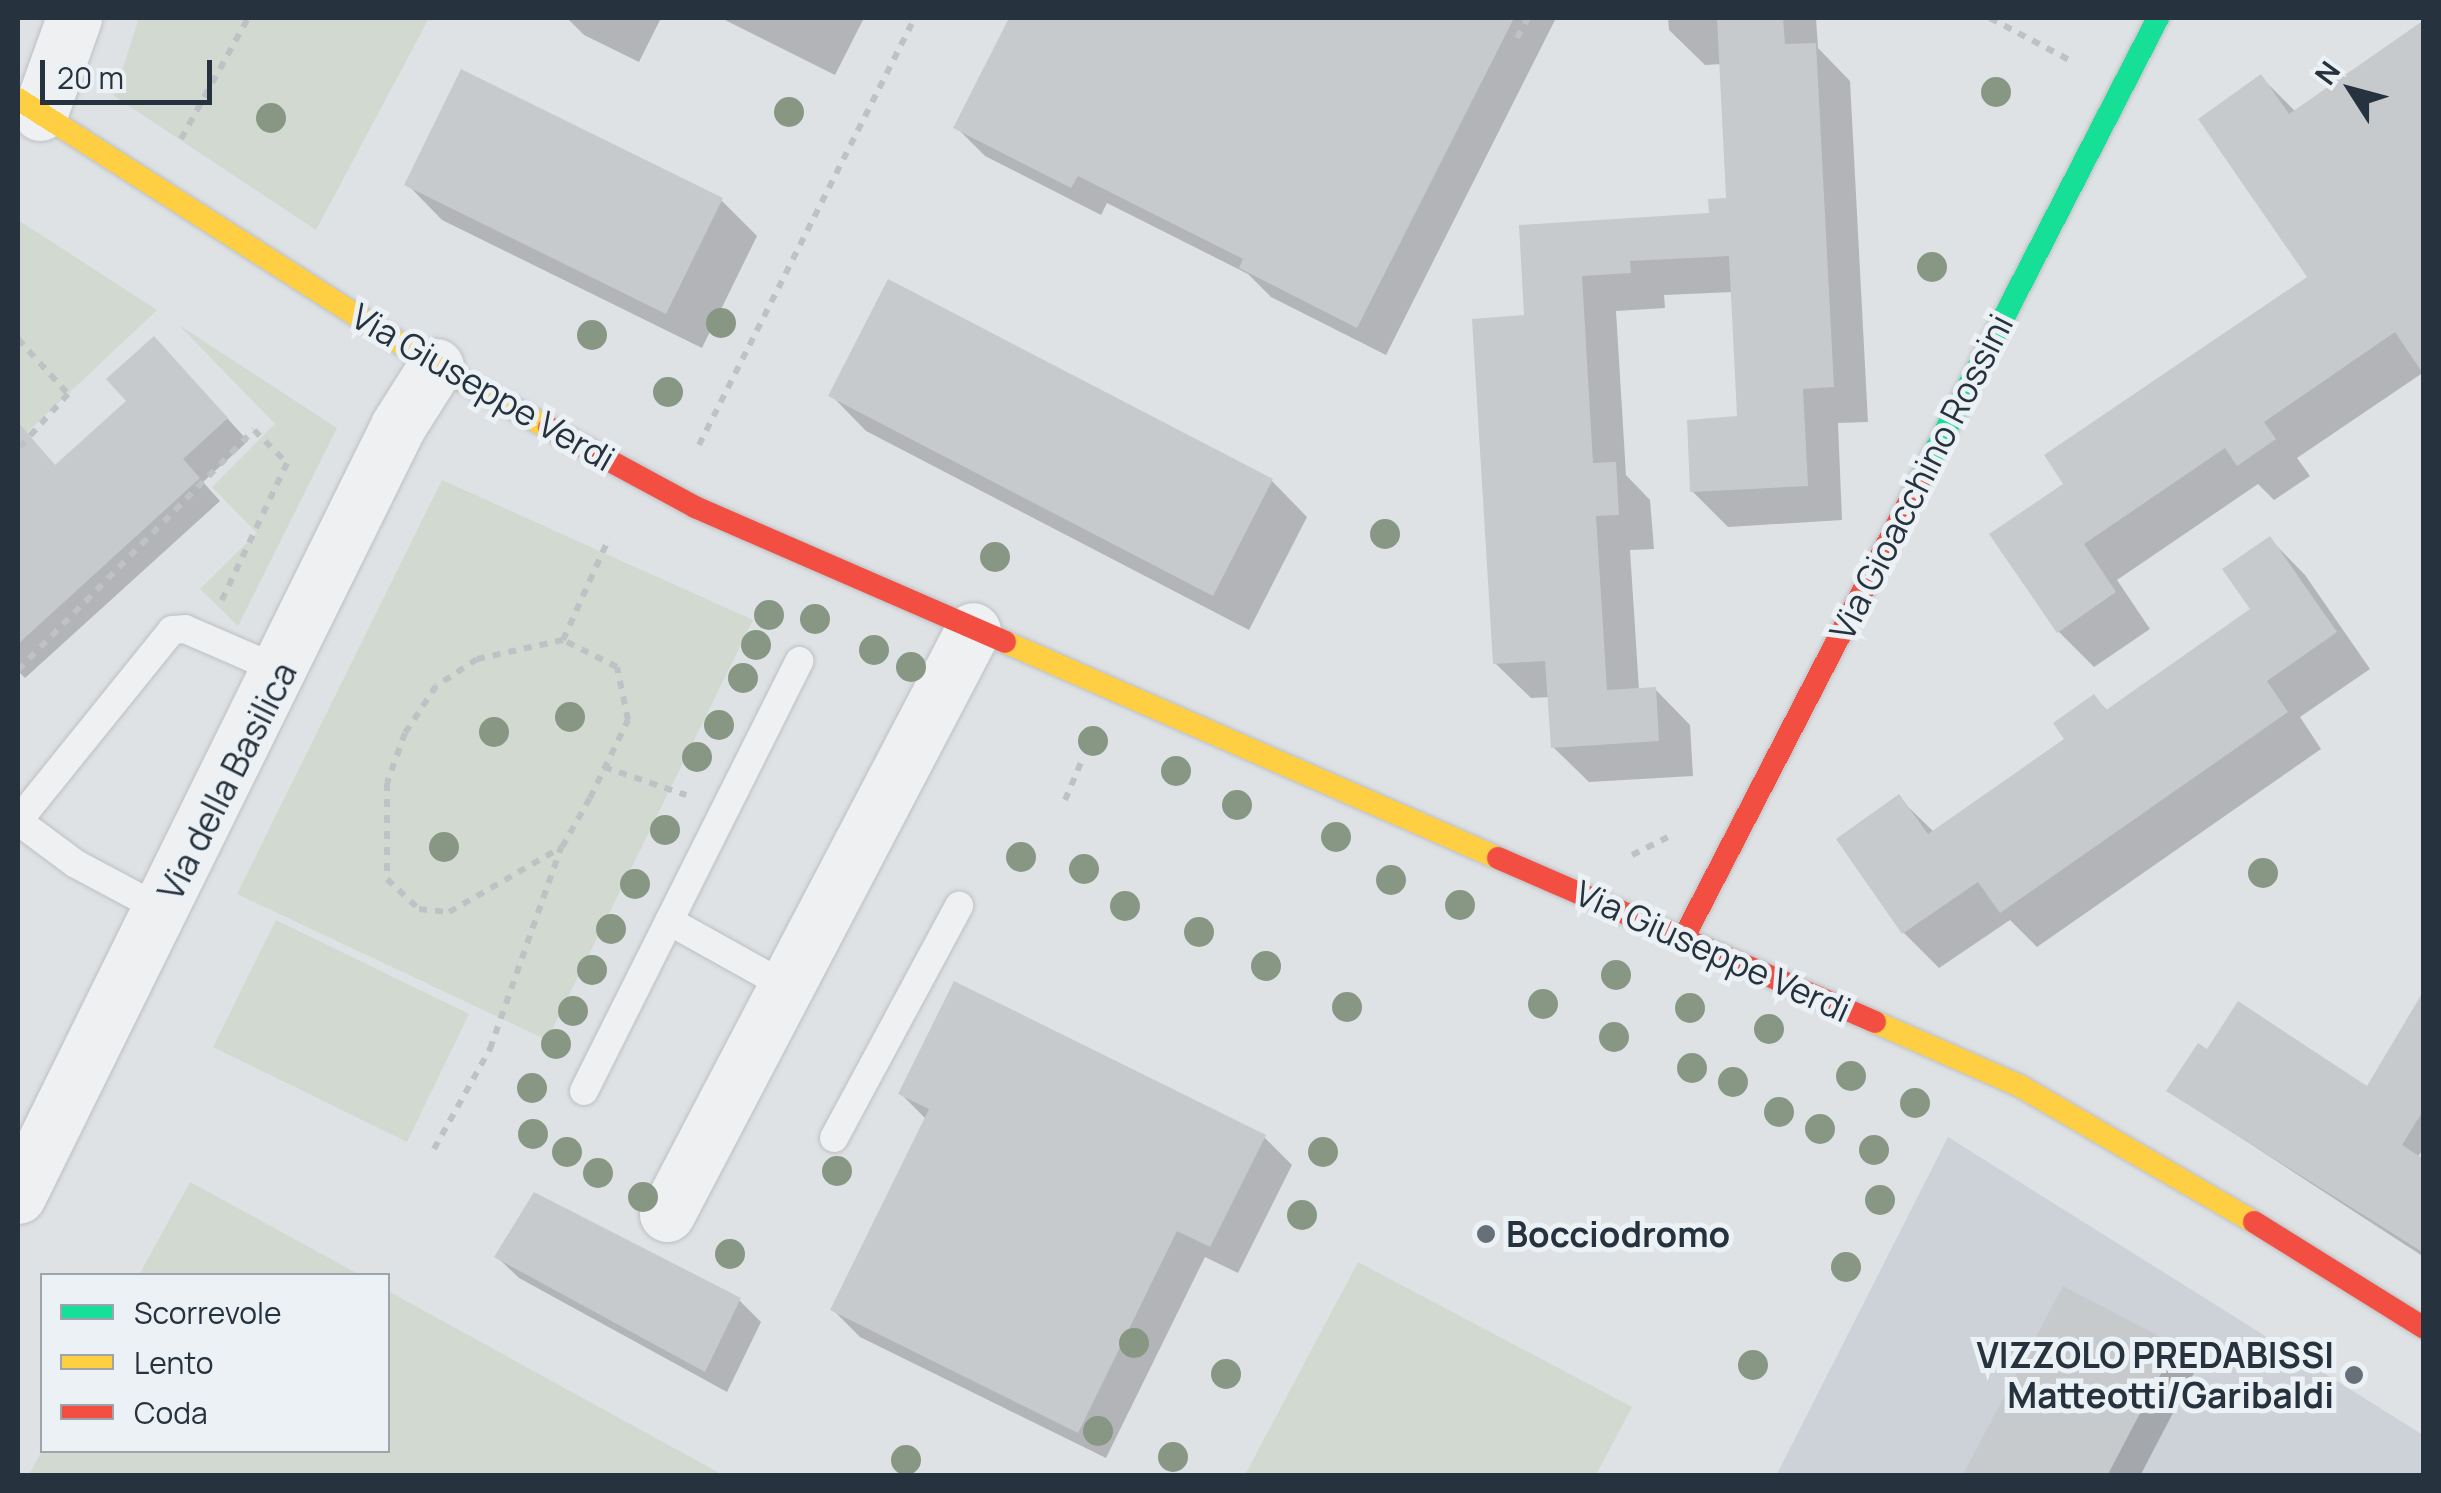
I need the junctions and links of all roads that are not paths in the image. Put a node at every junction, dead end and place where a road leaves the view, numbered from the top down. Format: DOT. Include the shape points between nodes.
graph roads {
  1 [pos="74,18"];
  2 [pos="2158,18"];
  3 [pos="29,106"];
  4 [pos="436,366"];
  5 [pos="974,630"];
  6 [pos="799,661"];
  7 [pos="282,671"];
  8 [pos="18,821"];
  9 [pos="959,906"];
  10 [pos="162,910"];
  11 [pos="669,921"];
  12 [pos="1684,938"];
  13 [pos="786,986"];
  14 [pos="584,1091"];
  15 [pos="834,1138"];
  16 [pos="18,1196"];
  17 [pos="667,1214"];
  18 [pos="2424,1328"];
  1 -- 3 [label="street"];
  2 -- 12 [label="street, Via Gioacchino Rossini"];
  3 -- 4 [label="street, Via Giuseppe Verdi"];
  4 -- 5 [label="street, Via Giuseppe Verdi" via="674,495"];
  4 -- 7 [label="street, Via della Basilica" via="398,426"];
  5 -- 12 [label="street, Via Giuseppe Verdi"];
  5 -- 13 [label="street"];
  6 -- 11 [label="lane"];
  7 -- 8 [label="lane" via="172,630"];
  7 -- 10 [label="street, Via della Basilica"];
  8 -- 10 [label="lane" via="76,864"];
  9 -- 15 [label="lane"];
  10 -- 16 [label="street, Via della Basilica"];
  11 -- 13 [label="lane"];
  11 -- 14 [label="lane"];
  12 -- 18 [label="street, Via Giuseppe Verdi" via="2075,1114"];
  13 -- 17 [label="street"];
}
